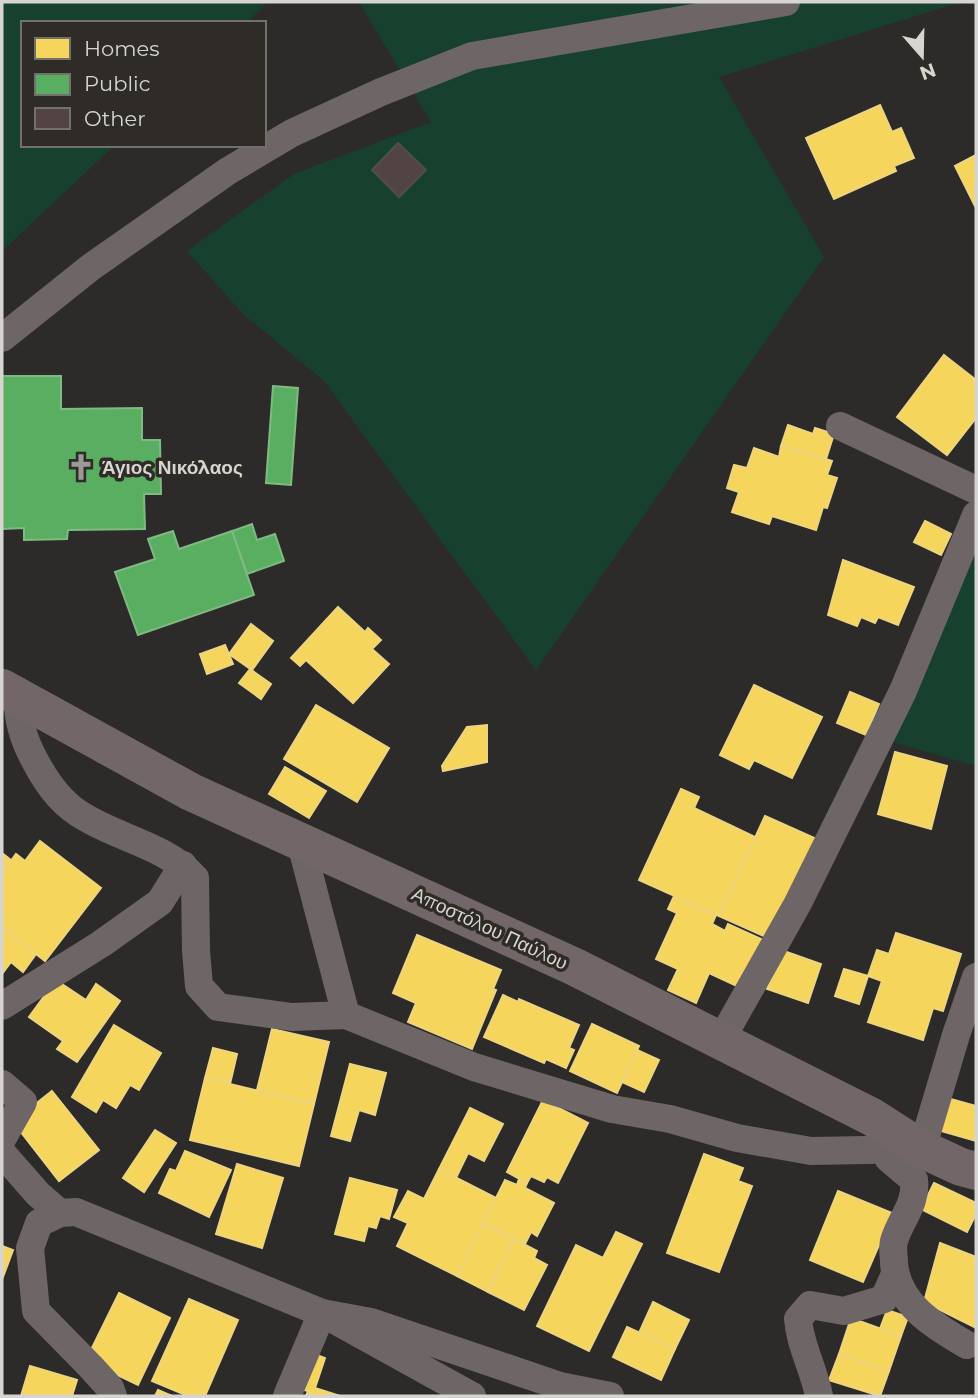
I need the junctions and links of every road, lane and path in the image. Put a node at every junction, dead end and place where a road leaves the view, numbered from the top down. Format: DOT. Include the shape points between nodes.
graph roads {
  1 [pos="786,2"];
  2 [pos="2,338"];
  3 [pos="840,426"];
  4 [pos="976,489"];
  5 [pos="976,515"];
  6 [pos="10,693"];
  7 [pos="300,840"];
  8 [pos="183,865"];
  9 [pos="976,977"];
  10 [pos="2,1006"];
  11 [pos="346,1015"];
  12 [pos="721,1040"];
  13 [pos="2,1084"];
  14 [pos="878,1133"];
  15 [pos="2,1139"];
  16 [pos="922,1149"];
  17 [pos="2,1153"];
  18 [pos="971,1176"];
  19 [pos="60,1213"];
  20 [pos="895,1274"];
  21 [pos="323,1313"];
  22 [pos="967,1345"];
  23 [pos="113,1396"];
  24 [pos="287,1396"];
  25 [pos="472,1396"];
  26 [pos="610,1396"];
  27 [pos="819,1396"];
  1 -- 2 [label="street" via="472,56 381,92 292,133 228,171 91,267"];
  3 -- 4 [label="street"];
  5 -- 12 [label="street" via="903,691 798,903"];
  6 -- 7 [label="street, Αποστόλου Παύλου" via="191,792"];
  6 -- 8 [label="street" via="29,750 60,799 78,813"];
  7 -- 11 [label="street"];
  7 -- 12 [label="street, Αποστόλου Παύλου"];
  8 -- 10 [label="street" via="160,902"];
  8 -- 11 [label="street" via="195,878 200,986 218,1007 292,1017"];
  9 -- 16 [label="street"];
  11 -- 14 [label="street" via="536,1088 737,1138 811,1151"];
  12 -- 14 [label="street, Αποστόλου Παύλου"];
  13 -- 15 [label="street" via="23,1102"];
  14 -- 16 [label="street, Αποστόλου Παύλου"];
  14 -- 20 [label="street" via="888,1158 914,1180 915,1190 893,1243"];
  16 -- 18 [label="street, Αποστόλου Παύλου"];
  17 -- 19 [label="street"];
  19 -- 21 [label="street" via="76,1212"];
  19 -- 23 [label="street" via="39,1223 30,1248 36,1311"];
  20 -- 22 [label="street" via="901,1291 916,1308"];
  20 -- 27 [label="street" via="884,1299 844,1311 810,1305 798,1319"];
  21 -- 24 [label="street"];
  21 -- 25 [label="street"];
  21 -- 26 [label="street" via="371,1322 560,1386"];
}
